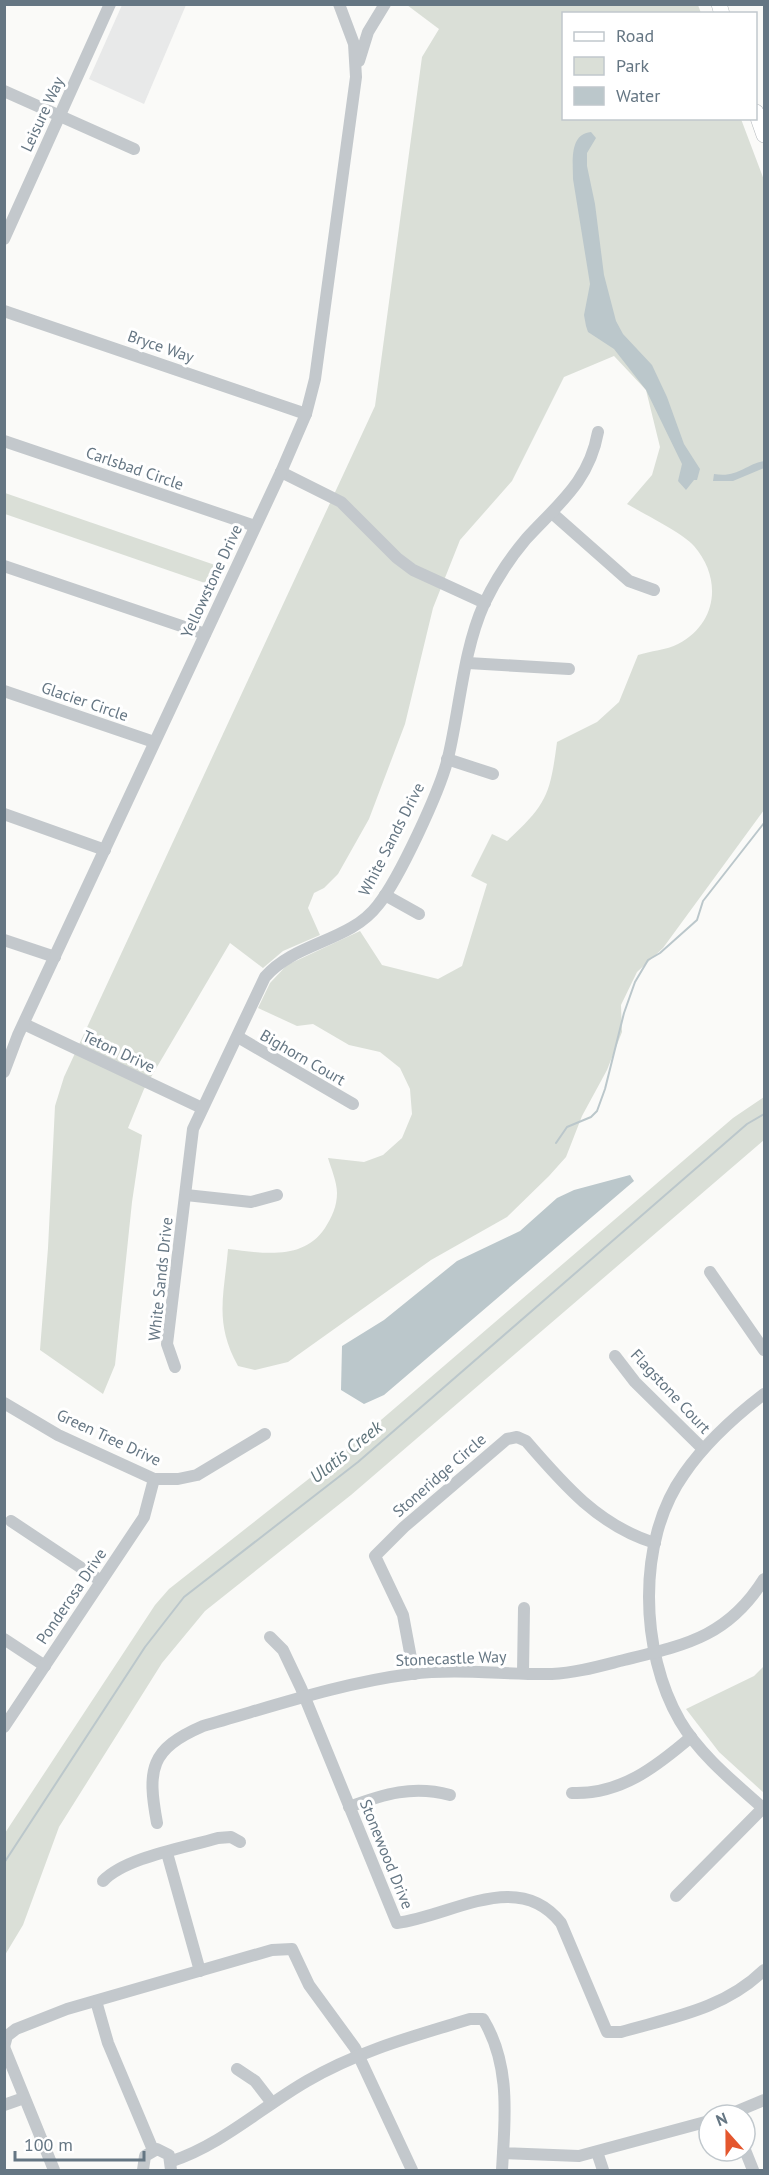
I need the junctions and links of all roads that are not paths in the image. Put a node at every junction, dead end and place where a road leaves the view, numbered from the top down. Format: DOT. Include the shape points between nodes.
graph roads {
  1 [pos="110,4"];
  2 [pos="339,4"];
  3 [pos="385,4"];
  4 [pos="356,77"];
  5 [pos="4,91"];
  6 [pos="757,115"];
  7 [pos="59,117"];
  8 [pos="765,135"];
  9 [pos="134,149"];
  10 [pos="4,239"];
  11 [pos="4,310"];
  12 [pos="306,414"];
  13 [pos="598,432"];
  14 [pos="4,441"];
  15 [pos="280,472"];
  16 [pos="552,513"];
  17 [pos="255,526"];
  18 [pos="4,566"];
  19 [pos="654,590"];
  20 [pos="485,603"];
  21 [pos="205,634"];
  22 [pos="468,663"];
  23 [pos="569,669"];
  24 [pos="4,691"];
  25 [pos="154,742"];
  26 [pos="447,759"];
  27 [pos="493,774"];
  28 [pos="4,814"];
  29 [pos="105,850"];
  30 [pos="386,895"];
  31 [pos="419,914"];
  32 [pos="4,940"];
  33 [pos="55,957"];
  34 [pos="24,1024"];
  35 [pos="238,1037"];
  36 [pos="5,1068"];
  37 [pos="353,1104"];
  38 [pos="202,1108"];
  39 [pos="186,1195"];
  40 [pos="278,1195"];
  41 [pos="710,1272"];
  42 [pos="765,1350"];
  43 [pos="615,1356"];
  44 [pos="175,1367"];
  45 [pos="765,1394"];
  46 [pos="4,1403"];
  47 [pos="265,1434"];
  48 [pos="703,1449"];
  49 [pos="154,1479"];
  50 [pos="12,1521"];
  51 [pos="654,1543"];
  52 [pos="765,1580"];
  53 [pos="101,1581"];
  54 [pos="524,1608"];
  55 [pos="270,1637"];
  56 [pos="4,1639"];
  57 [pos="654,1654"];
  58 [pos="45,1666"];
  59 [pos="523,1672"];
  60 [pos="414,1674"];
  61 [pos="305,1698"];
  62 [pos="4,1727"];
  63 [pos="691,1737"];
  64 [pos="572,1793"];
  65 [pos="450,1795"];
  66 [pos="349,1808"];
  67 [pos="764,1808"];
  68 [pos="157,1823"];
  69 [pos="240,1842"];
  70 [pos="167,1853"];
  71 [pos="103,1881"];
  72 [pos="676,1896"];
  73 [pos="765,1970"];
  74 [pos="200,1971"];
  75 [pos="96,2001"];
  76 [pos="4,2047"];
  77 [pos="360,2056"];
  78 [pos="237,2069"];
  79 [pos="24,2098"];
  80 [pos="272,2103"];
  81 [pos="4,2105"];
  82 [pos="697,2124"];
  83 [pos="153,2150"];
  84 [pos="597,2152"];
  85 [pos="503,2153"];
  86 [pos="171,2166"];
  87 [pos="54,2170"];
  88 [pos="141,2170"];
  89 [pos="412,2170"];
  90 [pos="502,2170"];
  91 [pos="603,2170"];
  1 -- 7 [label="street, Leisure Way"];
  2 -- 4 [label="street, Yellowstone Drive" via="354,44"];
  3 -- 4 [label="street, Yellowstone Drive" via="366,37"];
  4 -- 12 [label="street, Yellowstone Drive" via="315,379"];
  5 -- 7 [label="street"];
  6 -- 8 [label="main road"];
  7 -- 9 [label="street"];
  7 -- 10 [label="street, Leisure Way"];
  11 -- 12 [label="street, Bryce Way"];
  12 -- 15 [label="street, Yellowstone Drive"];
  13 -- 16 [label="street, White Sands Drive" via="591,462"];
  14 -- 17 [label="street, Carlsbad Circle"];
  15 -- 17 [label="street, Yellowstone Drive"];
  15 -- 20 [label="street" via="340,502 413,570"];
  16 -- 19 [label="street" via="629,581"];
  16 -- 20 [label="street, White Sands Drive" via="505,567"];
  17 -- 21 [label="street, Yellowstone Drive"];
  18 -- 21 [label="street"];
  20 -- 22 [label="street, White Sands Drive"];
  21 -- 25 [label="street, Yellowstone Drive"];
  22 -- 23 [label="street"];
  22 -- 26 [label="street, White Sands Drive"];
  24 -- 25 [label="street, Glacier Circle"];
  25 -- 29 [label="street, Yellowstone Drive"];
  26 -- 27 [label="street"];
  26 -- 30 [label="street, White Sands Drive"];
  28 -- 29 [label="street"];
  29 -- 33 [label="street, Yellowstone Drive"];
  30 -- 31 [label="street"];
  30 -- 35 [label="street, White Sands Drive" via="366,919 274,966 265,977"];
  32 -- 33 [label="street"];
  33 -- 34 [label="street, Yellowstone Drive"];
  34 -- 36 [label="street, Yellowstone Drive"];
  34 -- 38 [label="street, Teton Drive"];
  35 -- 37 [label="street, Bighorn Court"];
  35 -- 38 [label="street, White Sands Drive"];
  38 -- 39 [label="street, White Sands Drive" via="190,1146"];
  39 -- 40 [label="street" via="251,1202"];
  39 -- 44 [label="street, White Sands Drive" via="167,1344"];
  41 -- 42 [label="street"];
  43 -- 48 [label="street, Flagstone Court" via="635,1382"];
  45 -- 48 [label="street"];
  46 -- 49 [label="street, Green Tree Drive" via="58,1435"];
  47 -- 49 [label="street, Green Tree Drive" via="197,1475"];
  48 -- 51 [label="street" via="682,1476"];
  49 -- 53 [label="street, Ponderosa Drive" via="144,1517"];
  50 -- 53 [label="street"];
  51 -- 57 [label="street" via="650,1616"];
  51 -- 60 [label="street, Stoneridge Circle" via="603,1519 579,1500 526,1442 518,1437 507,1439 375,1556 403,1615"];
  52 -- 57 [label="street, Stonecastle Way" via="725,1625 684,1645"];
  53 -- 58 [label="street, Ponderosa Drive"];
  54 -- 59 [label="street"];
  55 -- 61 [label="street, Stonewood Drive" via="284,1650"];
  56 -- 58 [label="street"];
  57 -- 59 [label="street, Stonecastle Way" via="568,1673"];
  57 -- 63 [label="street" via="669,1700"];
  58 -- 62 [label="street, Ponderosa Drive"];
  59 -- 60 [label="street, Stonecastle Way"];
  60 -- 61 [label="street, Stonecastle Way"];
  61 -- 66 [label="street, Stonewood Drive"];
  61 -- 68 [label="street, Stonecastle Way" via="203,1726 167,1746 155,1760 151,1776"];
  63 -- 64 [label="street" via="625,1784 599,1792"];
  63 -- 67 [label="street"];
  65 -- 66 [label="street" via="430,1789 409,1789"];
  66 -- 73 [label="street, Stonewood Drive" via="397,1923 504,1895 535,1900 549,1908 561,1923 607,2032 621,2032 718,2004 751,1984"];
  67 -- 72 [label="street"];
  69 -- 70 [label="street" via="231,1837 218,1838"];
  70 -- 71 [label="street" via="127,1863"];
  70 -- 74 [label="street"];
  74 -- 75 [label="street"];
  74 -- 77 [label="street" via="281,1948 292,1949 309,1985"];
  75 -- 76 [label="street" via="16,2029 7,2036"];
  75 -- 83 [label="street" via="108,2043"];
  76 -- 79 [label="street"];
  77 -- 80 [label="street"];
  77 -- 85 [label="street" via="395,2040 470,2019 483,2019 504,2077"];
  77 -- 89 [label="street"];
  78 -- 80 [label="street" via="255,2081"];
  79 -- 81 [label="street"];
  79 -- 87 [label="street"];
  80 -- 86 [label="street"];
  82 -- 84 [label="street"];
  83 -- 86 [label="street" via="166,2152"];
  83 -- 88 [label="street" via="142,2160"];
  84 -- 85 [label="street" via="562,2157"];
  84 -- 91 [label="street"];
  85 -- 90 [label="street"];
}
